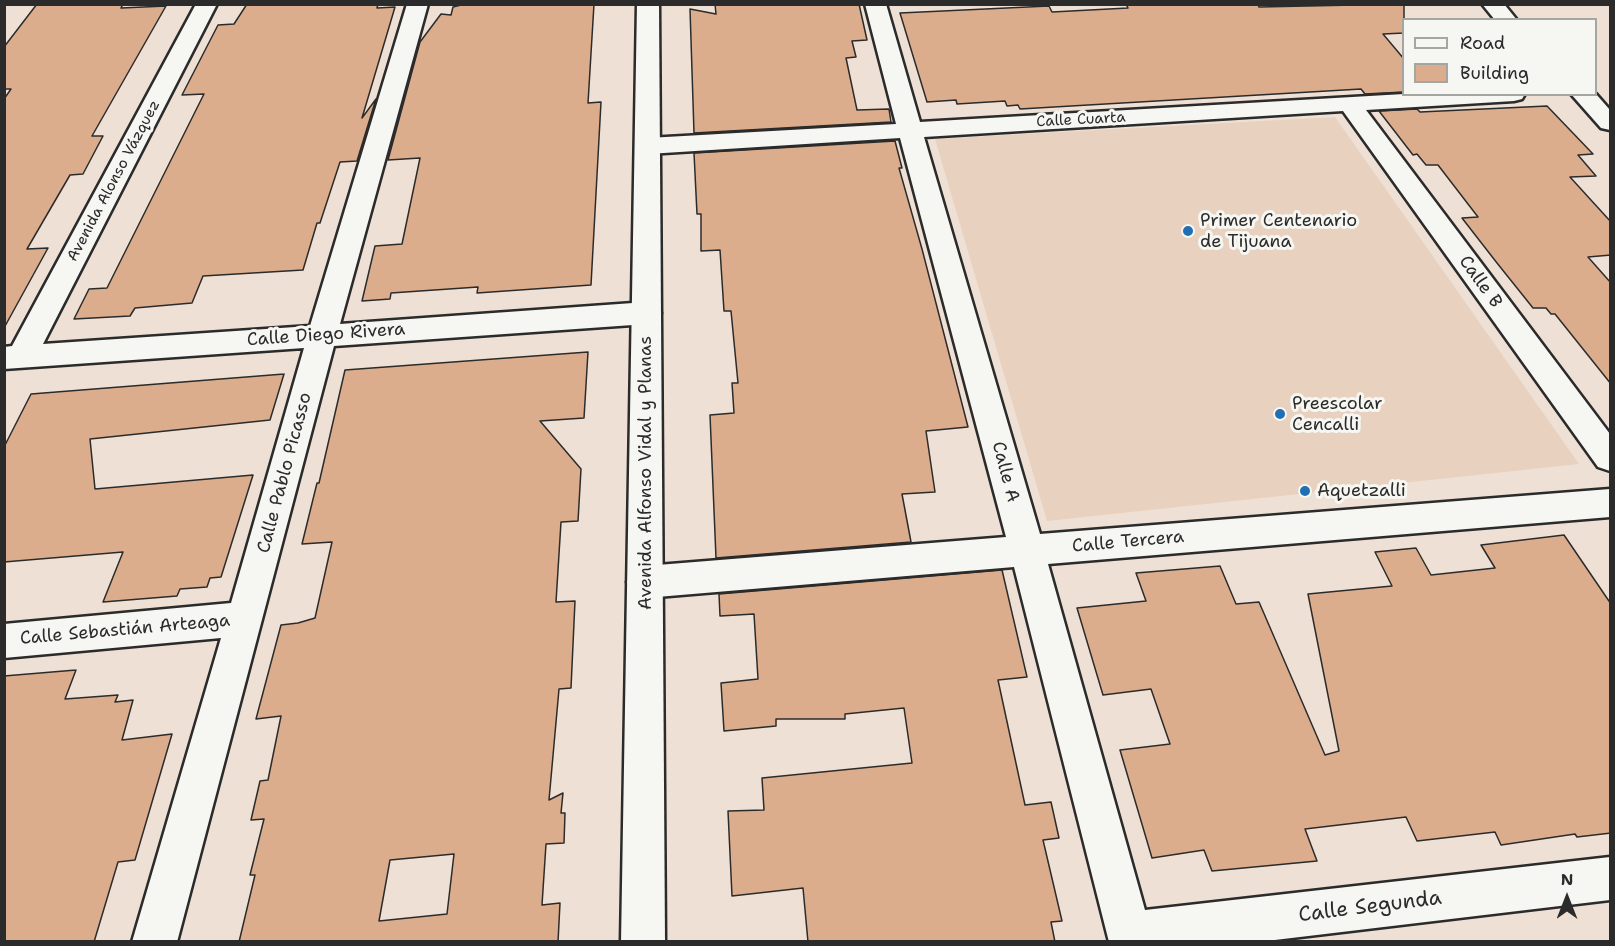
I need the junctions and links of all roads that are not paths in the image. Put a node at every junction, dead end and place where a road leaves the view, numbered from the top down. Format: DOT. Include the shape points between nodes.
graph roads {
  1 [pos="207,4"];
  2 [pos="418,4"];
  3 [pos="648,4"];
  4 [pos="884,4"];
  5 [pos="1492,4"];
  6 [pos="875,5"];
  7 [pos="1505,18"];
  8 [pos="1484,96"];
  9 [pos="1584,96"];
  10 [pos="1350,105"];
  11 [pos="1611,123"];
  12 [pos="911,130"];
  13 [pos="648,146"];
  14 [pos="647,313"];
  15 [pos="322,336"];
  16 [pos="13,358"];
  17 [pos="1611,459"];
  18 [pos="1611,503"];
  19 [pos="1027,550"];
  20 [pos="645,582"];
  21 [pos="245,620"];
  22 [pos="4,641"];
  23 [pos="1611,879"];
  24 [pos="1131,938"];
  25 [pos="154,942"];
  26 [pos="643,942"];
  1 -- 16 [label="street, Avenida Alonso Vázquez"];
  2 -- 15 [label="street, Calle Pablo Picasso"];
  3 -- 13 [label="street, Avenida Alfonso Vidal y Planas"];
  4 -- 6 [label="street"];
  5 -- 7 [label="street"];
  6 -- 12 [label="street, Calle A"];
  8 -- 10 [label="street, Calle Cuarta"];
  9 -- 11 [label="street"];
  10 -- 12 [label="street, Calle Cuarta"];
  10 -- 17 [label="street, Calle B"];
  12 -- 13 [label="street, Calle Cuarta"];
  12 -- 19 [label="street, Calle A"];
  13 -- 14 [label="street, Avenida Alfonso Vidal y Planas"];
  14 -- 15 [label="street, Calle Diego Rivera"];
  14 -- 20 [label="street, Avenida Alfonso Vidal y Planas"];
  15 -- 16 [label="street, Calle Diego Rivera"];
  15 -- 21 [label="street, Calle Pablo Picasso"];
  18 -- 19 [label="street, Calle Tercera"];
  19 -- 20 [label="street, Calle Tercera"];
  19 -- 24 [label="street, Calle A"];
  20 -- 26 [label="street, Avenida Alfonso Vidal y Planas"];
  21 -- 22 [label="street, Calle Sebastián Arteaga"];
  21 -- 25 [label="street, Calle Pablo Picasso"];
  23 -- 24 [label="street, Calle Segunda"];
}
